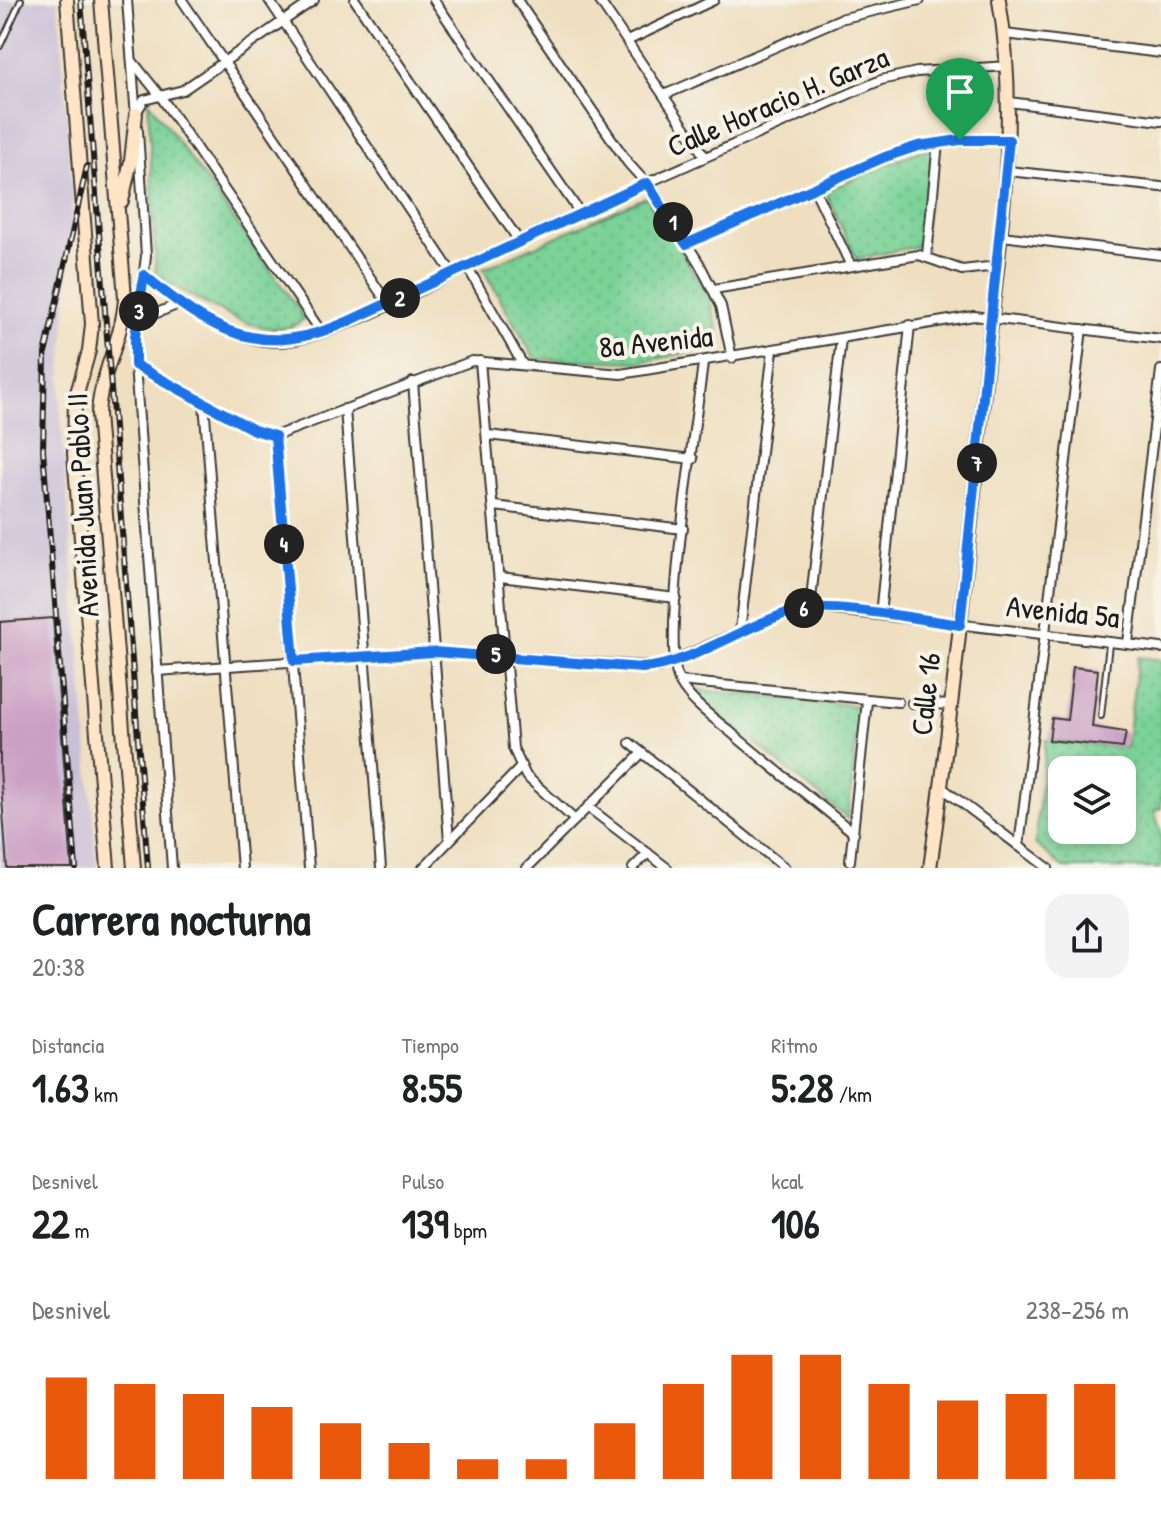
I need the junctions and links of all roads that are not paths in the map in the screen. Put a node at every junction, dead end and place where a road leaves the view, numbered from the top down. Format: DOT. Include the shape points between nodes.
graph roads {
  1 [pos="21,0"];
  2 [pos="67,0"];
  3 [pos="101,0"];
  4 [pos="127,0"];
  5 [pos="182,0"];
  6 [pos="269,0"];
  7 [pos="314,0"];
  8 [pos="355,0"];
  9 [pos="434,0"];
  10 [pos="517,0"];
  11 [pos="599,0"];
  12 [pos="714,0"];
  13 [pos="920,0"];
  14 [pos="999,0"];
  15 [pos="284,22"];
  16 [pos="1005,34"];
  17 [pos="627,41"];
  18 [pos="0,46"];
  19 [pos="1161,53"];
  20 [pos="132,60"];
  21 [pos="226,62"];
  22 [pos="1008,66"];
  23 [pos="664,95"];
  24 [pos="161,97"];
  25 [pos="1009,102"];
  26 [pos="136,114"];
  27 [pos="1161,121"];
  28 [pos="1009,140"];
  29 [pos="938,142"];
  30 [pos="705,157"];
  31 [pos="1008,171"];
  32 [pos="647,183"];
  33 [pos="1161,187"];
  34 [pos="814,188"];
  35 [pos="119,212"];
  36 [pos="580,213"];
  37 [pos="1002,236"];
  38 [pos="519,241"];
  39 [pos="686,244"];
  40 [pos="927,255"];
  41 [pos="1161,255"];
  42 [pos="467,266"];
  43 [pos="851,266"];
  44 [pos="997,266"];
  45 [pos="452,273"];
  46 [pos="144,275"];
  47 [pos="714,289"];
  48 [pos="179,304"];
  49 [pos="388,304"];
  50 [pos="992,316"];
  51 [pos="137,321"];
  52 [pos="910,325"];
  53 [pos="1082,329"];
  54 [pos="322,333"];
  55 [pos="841,339"];
  56 [pos="1161,339"];
  57 [pos="773,350"];
  58 [pos="732,358"];
  59 [pos="480,361"];
  60 [pos="703,363"];
  61 [pos="135,365"];
  62 [pos="523,365"];
  63 [pos="1161,370"];
  64 [pos="413,382"];
  65 [pos="204,403"];
  66 [pos="345,409"];
  67 [pos="488,435"];
  68 [pos="275,436"];
  69 [pos="693,459"];
  70 [pos="494,506"];
  71 [pos="683,529"];
  72 [pos="500,577"];
  73 [pos="676,598"];
  74 [pos="810,607"];
  75 [pos="880,615"];
  76 [pos="960,625"];
  77 [pos="740,631"];
  78 [pos="1045,634"];
  79 [pos="1110,641"];
  80 [pos="1128,643"];
  81 [pos="1161,648"];
  82 [pos="434,652"];
  83 [pos="364,654"];
  84 [pos="505,655"];
  85 [pos="294,661"];
  86 [pos="674,662"];
  87 [pos="227,666"];
  88 [pos="157,671"];
  89 [pos="679,681"];
  90 [pos="867,701"];
  91 [pos="898,702"];
  92 [pos="912,703"];
  93 [pos="951,705"];
  94 [pos="1101,716"];
  95 [pos="630,743"];
  96 [pos="642,753"];
  97 [pos="520,768"];
  98 [pos="941,787"];
  99 [pos="588,807"];
  100 [pos="575,820"];
  101 [pos="854,833"];
  102 [pos="449,841"];
  103 [pos="1019,846"];
  104 [pos="648,853"];
  105 [pos="850,861"];
  106 [pos="108,868"];
  107 [pos="134,868"];
  108 [pos="172,868"];
  109 [pos="242,868"];
  110 [pos="309,868"];
  111 [pos="381,868"];
  112 [pos="423,868"];
  113 [pos="527,868"];
  114 [pos="633,868"];
  115 [pos="667,868"];
  116 [pos="785,868"];
  117 [pos="930,868"];
  118 [pos="1048,868"];
  1 -- 18 [label="lane"];
  2 -- 106 [label="main road, Avenida Juan Pablo II" via="92,324 75,400 74,454"];
  3 -- 35 [label="main road, Avenida Juan Pablo II"];
  4 -- 20 [label="street"];
  5 -- 21 [label="street"];
  6 -- 15 [label="street"];
  7 -- 15 [label="street"];
  8 -- 38 [label="street"];
  9 -- 36 [label="street"];
  10 -- 32 [label="street"];
  11 -- 17 [label="street"];
  12 -- 17 [label="street"];
  13 -- 23 [label="street" via="840,19"];
  14 -- 16 [label="main road, Calle 16"];
  15 -- 21 [label="street"];
  15 -- 45 [label="street"];
  16 -- 19 [label="street"];
  16 -- 22 [label="main road, Calle 16"];
  17 -- 23 [label="street"];
  20 -- 24 [label="street"];
  20 -- 26 [label="street"];
  21 -- 24 [label="street" via="183,90"];
  21 -- 49 [label="street"];
  22 -- 25 [label="main road, Calle 16"];
  22 -- 30 [label="street, Calle Horacio H. Garza" via="898,75"];
  23 -- 30 [label="street"];
  24 -- 26 [label="street" via="144,100"];
  24 -- 54 [label="street"];
  25 -- 27 [label="street"];
  25 -- 28 [label="main road, Calle 16"];
  26 -- 35 [label="main road"];
  26 -- 46 [label="street"];
  28 -- 29 [label="street"];
  28 -- 31 [label="main road, Calle 16"];
  29 -- 34 [label="street" via="902,151"];
  29 -- 40 [label="street"];
  30 -- 32 [label="street, Calle Horacio H. Garza"];
  31 -- 33 [label="street"];
  31 -- 37 [label="main road, Calle 16"];
  32 -- 36 [label="street, Calle Horacio H. Garza"];
  32 -- 39 [label="street"];
  34 -- 39 [label="street"];
  34 -- 43 [label="street"];
  35 -- 107 [label="main road, Avenida Juan Pablo II" via="124,312 102,377 98,414"];
  36 -- 38 [label="street, Calle Horacio H. Garza"];
  37 -- 41 [label="street"];
  37 -- 44 [label="main road, Calle 16"];
  38 -- 42 [label="street, Calle Horacio H. Garza"];
  39 -- 47 [label="street"];
  40 -- 43 [label="street"];
  40 -- 44 [label="street" via="962,270"];
  42 -- 45 [label="street, Calle Horacio H. Garza"];
  42 -- 62 [label="street"];
  43 -- 47 [label="street"];
  44 -- 50 [label="main road, Calle 16"];
  45 -- 49 [label="street, Calle Horacio H. Garza"];
  46 -- 48 [label="street, Calle Horacio H. Garza"];
  46 -- 51 [label="street"];
  47 -- 58 [label="street"];
  48 -- 51 [label="street"];
  48 -- 54 [label="street, Calle Horacio H. Garza" via="257,340 298,340"];
  49 -- 54 [label="street, Calle Horacio H. Garza"];
  50 -- 52 [label="street, 8a Avenida"];
  50 -- 53 [label="street, 8a Avenida"];
  50 -- 76 [label="main road, Calle 16"];
  51 -- 61 [label="street"];
  52 -- 55 [label="street, 8a Avenida"];
  52 -- 75 [label="street"];
  53 -- 56 [label="street, 8a Avenida"];
  53 -- 78 [label="street"];
  55 -- 57 [label="street, 8a Avenida"];
  55 -- 74 [label="street"];
  57 -- 58 [label="street, 8a Avenida"];
  57 -- 77 [label="street"];
  58 -- 60 [label="street, 8a Avenida"];
  59 -- 62 [label="street, 8a Avenida"];
  59 -- 64 [label="street, 8a Avenida"];
  59 -- 67 [label="street"];
  60 -- 62 [label="street, 8a Avenida" via="621,374"];
  60 -- 69 [label="street"];
  61 -- 65 [label="street"];
  61 -- 88 [label="street"];
  63 -- 80 [label="street"];
  64 -- 66 [label="street, 8a Avenida"];
  64 -- 82 [label="street"];
  65 -- 68 [label="street"];
  65 -- 87 [label="street"];
  66 -- 68 [label="street, 8a Avenida"];
  66 -- 83 [label="street"];
  67 -- 69 [label="street"];
  67 -- 70 [label="street"];
  68 -- 85 [label="street"];
  69 -- 71 [label="street"];
  70 -- 71 [label="street"];
  70 -- 72 [label="street"];
  71 -- 73 [label="street"];
  72 -- 73 [label="street"];
  72 -- 84 [label="street"];
  73 -- 86 [label="street"];
  74 -- 75 [label="street, Avenida 5a"];
  74 -- 77 [label="street, Avenida 5a"];
  75 -- 76 [label="street, Avenida 5a"];
  76 -- 78 [label="street, Avenida 5a"];
  76 -- 93 [label="main road, Calle 16"];
  77 -- 86 [label="street, Avenida 5a"];
  78 -- 79 [label="street, Avenida 5a"];
  78 -- 103 [label="street"];
  79 -- 80 [label="street, Avenida 5a"];
  79 -- 94 [label="lane"];
  80 -- 81 [label="street, Avenida 5a"];
  82 -- 83 [label="street, Avenida 5a"];
  82 -- 84 [label="street, Avenida 5a"];
  82 -- 102 [label="street"];
  83 -- 85 [label="street, Avenida 5a"];
  83 -- 111 [label="street"];
  84 -- 86 [label="street, Avenida 5a" via="642,668"];
  84 -- 97 [label="street" via="513,748"];
  85 -- 87 [label="street, Avenida 5a"];
  85 -- 110 [label="street"];
  86 -- 89 [label="street"];
  87 -- 88 [label="street, Avenida 5a"];
  87 -- 109 [label="street"];
  88 -- 108 [label="street"];
  89 -- 90 [label="street"];
  89 -- 101 [label="street" via="743,743"];
  90 -- 91 [label="street"];
  90 -- 101 [label="street"];
  92 -- 93 [label="street"];
  93 -- 98 [label="main road, Calle 16"];
  95 -- 96 [label="street"];
  96 -- 99 [label="street"];
  96 -- 116 [label="street"];
  97 -- 100 [label="street"];
  97 -- 102 [label="street"];
  98 -- 103 [label="street"];
  98 -- 117 [label="main road, Calle 16"];
  99 -- 100 [label="street"];
  99 -- 104 [label="street"];
  100 -- 113 [label="street"];
  101 -- 105 [label="street"];
  102 -- 112 [label="street"];
  103 -- 118 [label="street"];
  104 -- 114 [label="street"];
  104 -- 115 [label="street"];
}
